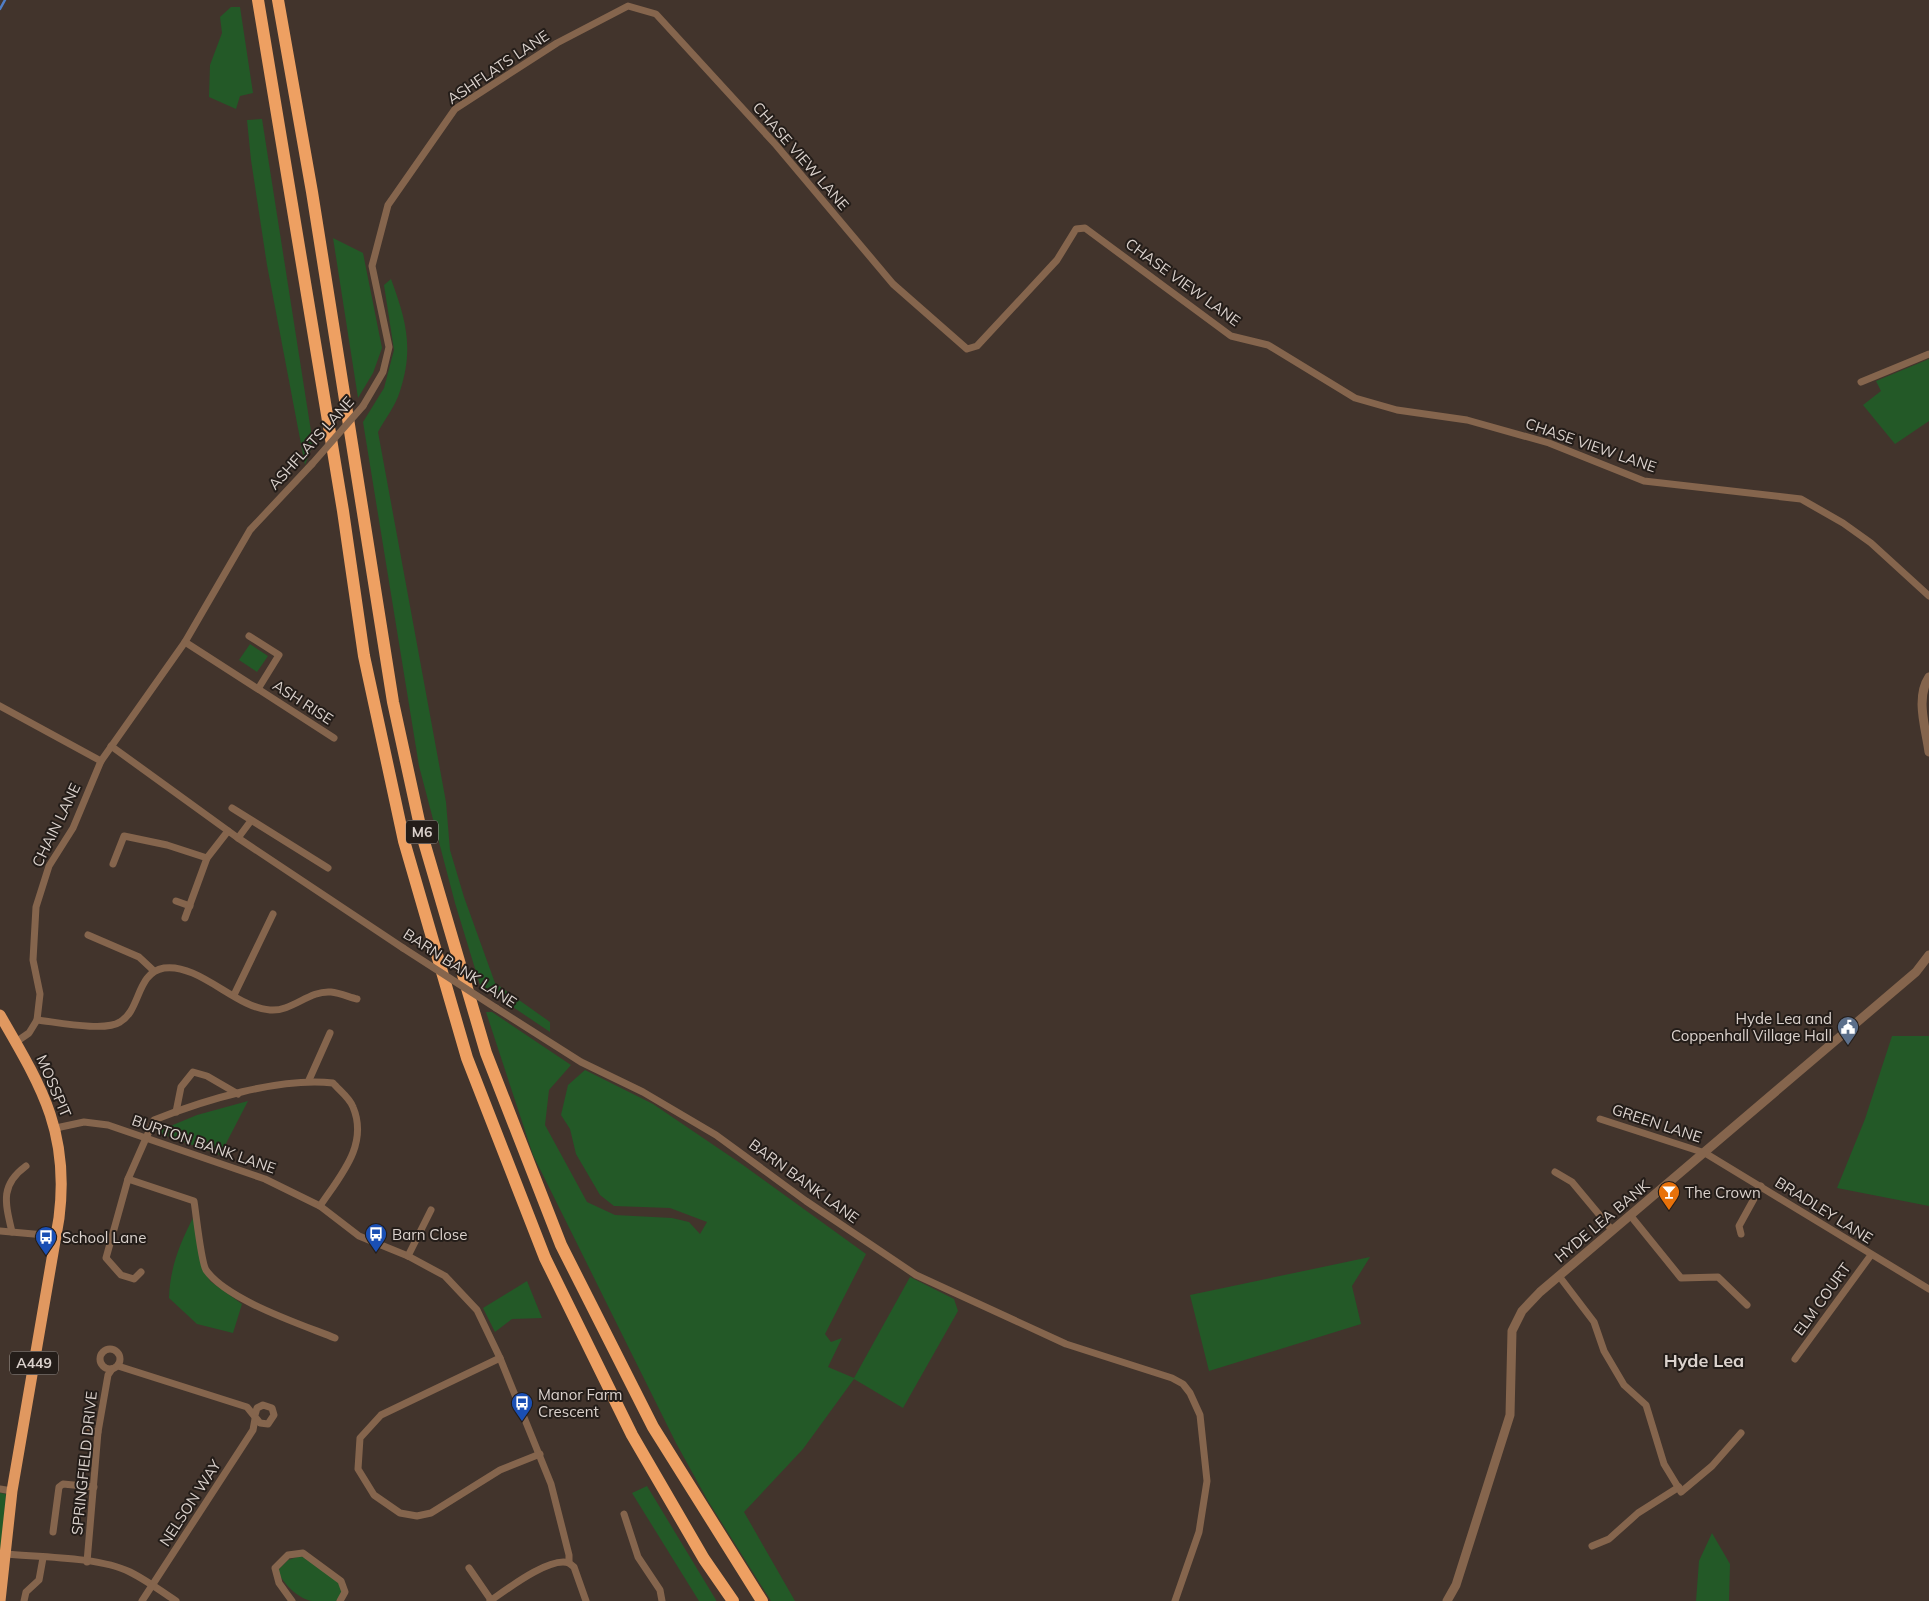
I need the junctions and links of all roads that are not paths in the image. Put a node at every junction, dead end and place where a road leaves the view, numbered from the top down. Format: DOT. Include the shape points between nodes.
graph roads {
  1 [pos="258,0"];
  2 [pos="278,0"];
  3 [pos="656,14"];
  4 [pos="1929,354"];
  5 [pos="1861,382"];
  6 [pos="1929,596"];
  7 [pos="249,636"];
  8 [pos="185,642"];
  9 [pos="1929,677"];
  10 [pos="258,690"];
  11 [pos="0,706"];
  12 [pos="334,738"];
  13 [pos="111,746"];
  14 [pos="1929,752"];
  15 [pos="101,761"];
  16 [pos="232,808"];
  17 [pos="250,822"];
  18 [pos="228,830"];
  19 [pos="238,838"];
  20 [pos="207,858"];
  21 [pos="113,864"];
  22 [pos="328,868"];
  23 [pos="176,902"];
  24 [pos="190,906"];
  25 [pos="272,914"];
  26 [pos="185,918"];
  27 [pos="88,935"];
  28 [pos="1929,955"];
  29 [pos="154,971"];
  30 [pos="234,995"];
  31 [pos="357,999"];
  32 [pos="0,1015"];
  33 [pos="37,1020"];
  34 [pos="330,1033"];
  35 [pos="16,1042"];
  36 [pos="309,1080"];
  37 [pos="238,1094"];
  38 [pos="176,1112"];
  39 [pos="1600,1119"];
  40 [pos="56,1128"];
  41 [pos="146,1139"];
  42 [pos="1705,1153"];
  43 [pos="26,1166"];
  44 [pos="1555,1172"];
  45 [pos="128,1179"];
  46 [pos="1761,1186"];
  47 [pos="320,1206"];
  48 [pos="431,1210"];
  49 [pos="1630,1215"];
  50 [pos="1612,1230"];
  51 [pos="0,1231"];
  52 [pos="12,1232"];
  53 [pos="1741,1234"];
  54 [pos="56,1236"];
  55 [pos="1870,1255"];
  56 [pos="408,1256"];
  57 [pos="141,1272"];
  58 [pos="1559,1276"];
  59 [pos="1929,1289"];
  60 [pos="1746,1305"];
  61 [pos="334,1338"];
  62 [pos="500,1358"];
  63 [pos="1795,1359"];
  64 [pos="255,1417"];
  65 [pos="90,1431"];
  66 [pos="98,1432"];
  67 [pos="1741,1433"];
  68 [pos="540,1454"];
  69 [pos="94,1488"];
  70 [pos="0,1489"];
  71 [pos="1680,1489"];
  72 [pos="12,1491"];
  73 [pos="624,1514"];
  74 [pos="53,1532"];
  75 [pos="1592,1546"];
  76 [pos="5,1554"];
  77 [pos="44,1558"];
  78 [pos="87,1562"];
  79 [pos="569,1563"];
  80 [pos="470,1568"];
  81 [pos="1,1580"];
  82 [pos="152,1586"];
  83 [pos="0,1601"];
  84 [pos="24,1601"];
  85 [pos="142,1601"];
  86 [pos="176,1601"];
  87 [pos="292,1601"];
  88 [pos="340,1601"];
  89 [pos="491,1601"];
  90 [pos="586,1601"];
  91 [pos="662,1601"];
  92 [pos="732,1601"];
  93 [pos="762,1601"];
  94 [pos="1175,1601"];
  95 [pos="1447,1601"];
  1 -- 92 [label="highway, M6" via="364,656 404,841 467,1058 545,1258 632,1434"];
  2 -- 93 [label="highway, M6" via="393,702 422,835 486,1053 561,1245 648,1419"];
  3 -- 6 [label="street, CHASE VIEW LANE" via="776,145 892,284 967,349 977,346 1057,260 1076,229 1085,228 1231,336 1268,345 1355,398 1397,410 1467,420 1549,443 1644,481 1801,498 1870,543"];
  3 -- 8 [label="street, ASHFLATS LANE, bridge" via="628,6 557,43 455,109 388,205 372,266 389,347 383,372 363,406 250,530"];
  4 -- 5 [label="street"];
  7 -- 10 [label="street, ASH RISE" via="279,655"];
  8 -- 10 [label="street, ASH RISE"];
  8 -- 13 [label="street, ASHFLATS LANE"];
  9 -- 14 [label="street" via="1923,709"];
  10 -- 12 [label="street, ASH RISE"];
  11 -- 15 [label="street"];
  13 -- 15 [label="street, ASHFLATS LANE"];
  13 -- 18 [label="street, BARN BANK LANE"];
  15 -- 33 [label="street, CHAIN LANE" via="73,828 49,866 36,907 32,960 40,994"];
  16 -- 17 [label="street"];
  17 -- 19 [label="street"];
  17 -- 22 [label="street"];
  18 -- 19 [label="street, BARN BANK LANE"];
  18 -- 20 [label="street"];
  19 -- 94 [label="street, BARN BANK LANE, bridge" via="581,1062 642,1092 716,1135 806,1202 916,1275 1066,1344 1183,1384 1200,1414 1207,1481 1198,1532"];
  20 -- 21 [label="street" via="124,836"];
  20 -- 24 [label="street"];
  23 -- 24 [label="street"];
  24 -- 26 [label="street"];
  25 -- 30 [label="street"];
  27 -- 29 [label="street" via="139,957"];
  28 -- 42 [label="street, HYDE LEA BANK" via="1916,972"];
  29 -- 30 [label="street" via="176,969"];
  29 -- 33 [label="street" via="140,990 129,1014 120,1023 109,1026"];
  30 -- 31 [label="street" via="270,1010 322,992"];
  32 -- 35 [label="highway, MOSSPIT / A449"];
  33 -- 35 [label="street"];
  34 -- 36 [label="street"];
  35 -- 40 [label="highway, MOSSPIT / A449" via="40,1085"];
  36 -- 37 [label="street"];
  36 -- 47 [label="street" via="333,1083 353,1106 358,1128 354,1157"];
  37 -- 38 [label="street"];
  37 -- 38 [label="street" via="207,1076 193,1072 181,1087"];
  38 -- 41 [label="street" via="154,1120"];
  39 -- 42 [label="street, GREEN LANE"];
  40 -- 41 [label="street, BURTON BANK LANE" via="84,1122 97,1123"];
  40 -- 54 [label="highway, MOSSPIT / A449" via="61,1160"];
  41 -- 45 [label="street"];
  41 -- 47 [label="street, BURTON BANK LANE" via="265,1179"];
  42 -- 46 [label="street, BRADLEY LANE"];
  42 -- 49 [label="street, HYDE LEA BANK"];
  43 -- 52 [label="street" via="11,1176 6,1188 5,1203"];
  44 -- 50 [label="street" via="1572,1182"];
  45 -- 57 [label="street" via="106,1258 121,1274 134,1279"];
  45 -- 61 [label="street" via="194,1201 205,1269 226,1289"];
  46 -- 53 [label="street" via="1739,1226"];
  46 -- 55 [label="street, BRADLEY LANE"];
  47 -- 56 [label="street, BURTON BANK LANE" via="359,1236"];
  48 -- 56 [label="street"];
  49 -- 50 [label="street, HYDE LEA BANK"];
  49 -- 60 [label="street" via="1681,1278 1718,1277"];
  50 -- 58 [label="street, HYDE LEA BANK"];
  51 -- 52 [label="street"];
  52 -- 54 [label="street"];
  54 -- 72 [label="highway, A449"];
  55 -- 59 [label="street, BRADLEY LANE"];
  55 -- 63 [label="street, ELM COURT"];
  56 -- 62 [label="street, BURTON BANK LANE" via="445,1276 477,1310"];
  58 -- 71 [label="street" via="1594,1322 1604,1351 1624,1385 1646,1405 1664,1464"];
  58 -- 95 [label="street, HYDE LEA BANK" via="1522,1312 1512,1331 1510,1415 1456,1585"];
  62 -- 68 [label="street, BURTON BANK LANE"];
  62 -- 68 [label="street" via="381,1415 360,1438 358,1469 374,1495 400,1513 417,1516 431,1513 500,1470"];
  64 -- 66 [label="street, SPRINGFIELD DRIVE" via="247,1407 115,1367 108,1375"];
  64 -- 82 [label="street, NELSON WAY" via="254,1430"];
  65 -- 66 [label="street"];
  66 -- 69 [label="street, SPRINGFIELD DRIVE"];
  67 -- 71 [label="street" via="1712,1466"];
  68 -- 79 [label="street, BURTON BANK LANE" via="551,1484"];
  69 -- 74 [label="street" via="63,1484 59,1487"];
  69 -- 78 [label="street, SPRINGFIELD DRIVE"];
  70 -- 72 [label="street"];
  71 -- 75 [label="street" via="1638,1513 1609,1539"];
  72 -- 76 [label="highway, A449"];
  73 -- 91 [label="street" via="638,1557 660,1590"];
  76 -- 77 [label="street"];
  76 -- 81 [label="highway, A449"];
  77 -- 78 [label="street"];
  77 -- 84 [label="street" via="39,1580 26,1592"];
  78 -- 82 [label="street" via="118,1567"];
  79 -- 89 [label="street" via="557,1562 536,1572"];
  79 -- 90 [label="street, BURTON BANK LANE" via="574,1567"];
  80 -- 89 [label="street"];
  81 -- 83 [label="highway, A449"];
  82 -- 85 [label="street, NELSON WAY"];
  82 -- 86 [label="street"];
  87 -- 88 [label="street" via="279,1582 275,1568 288,1555 303,1553 341,1581 345,1592"];
}
